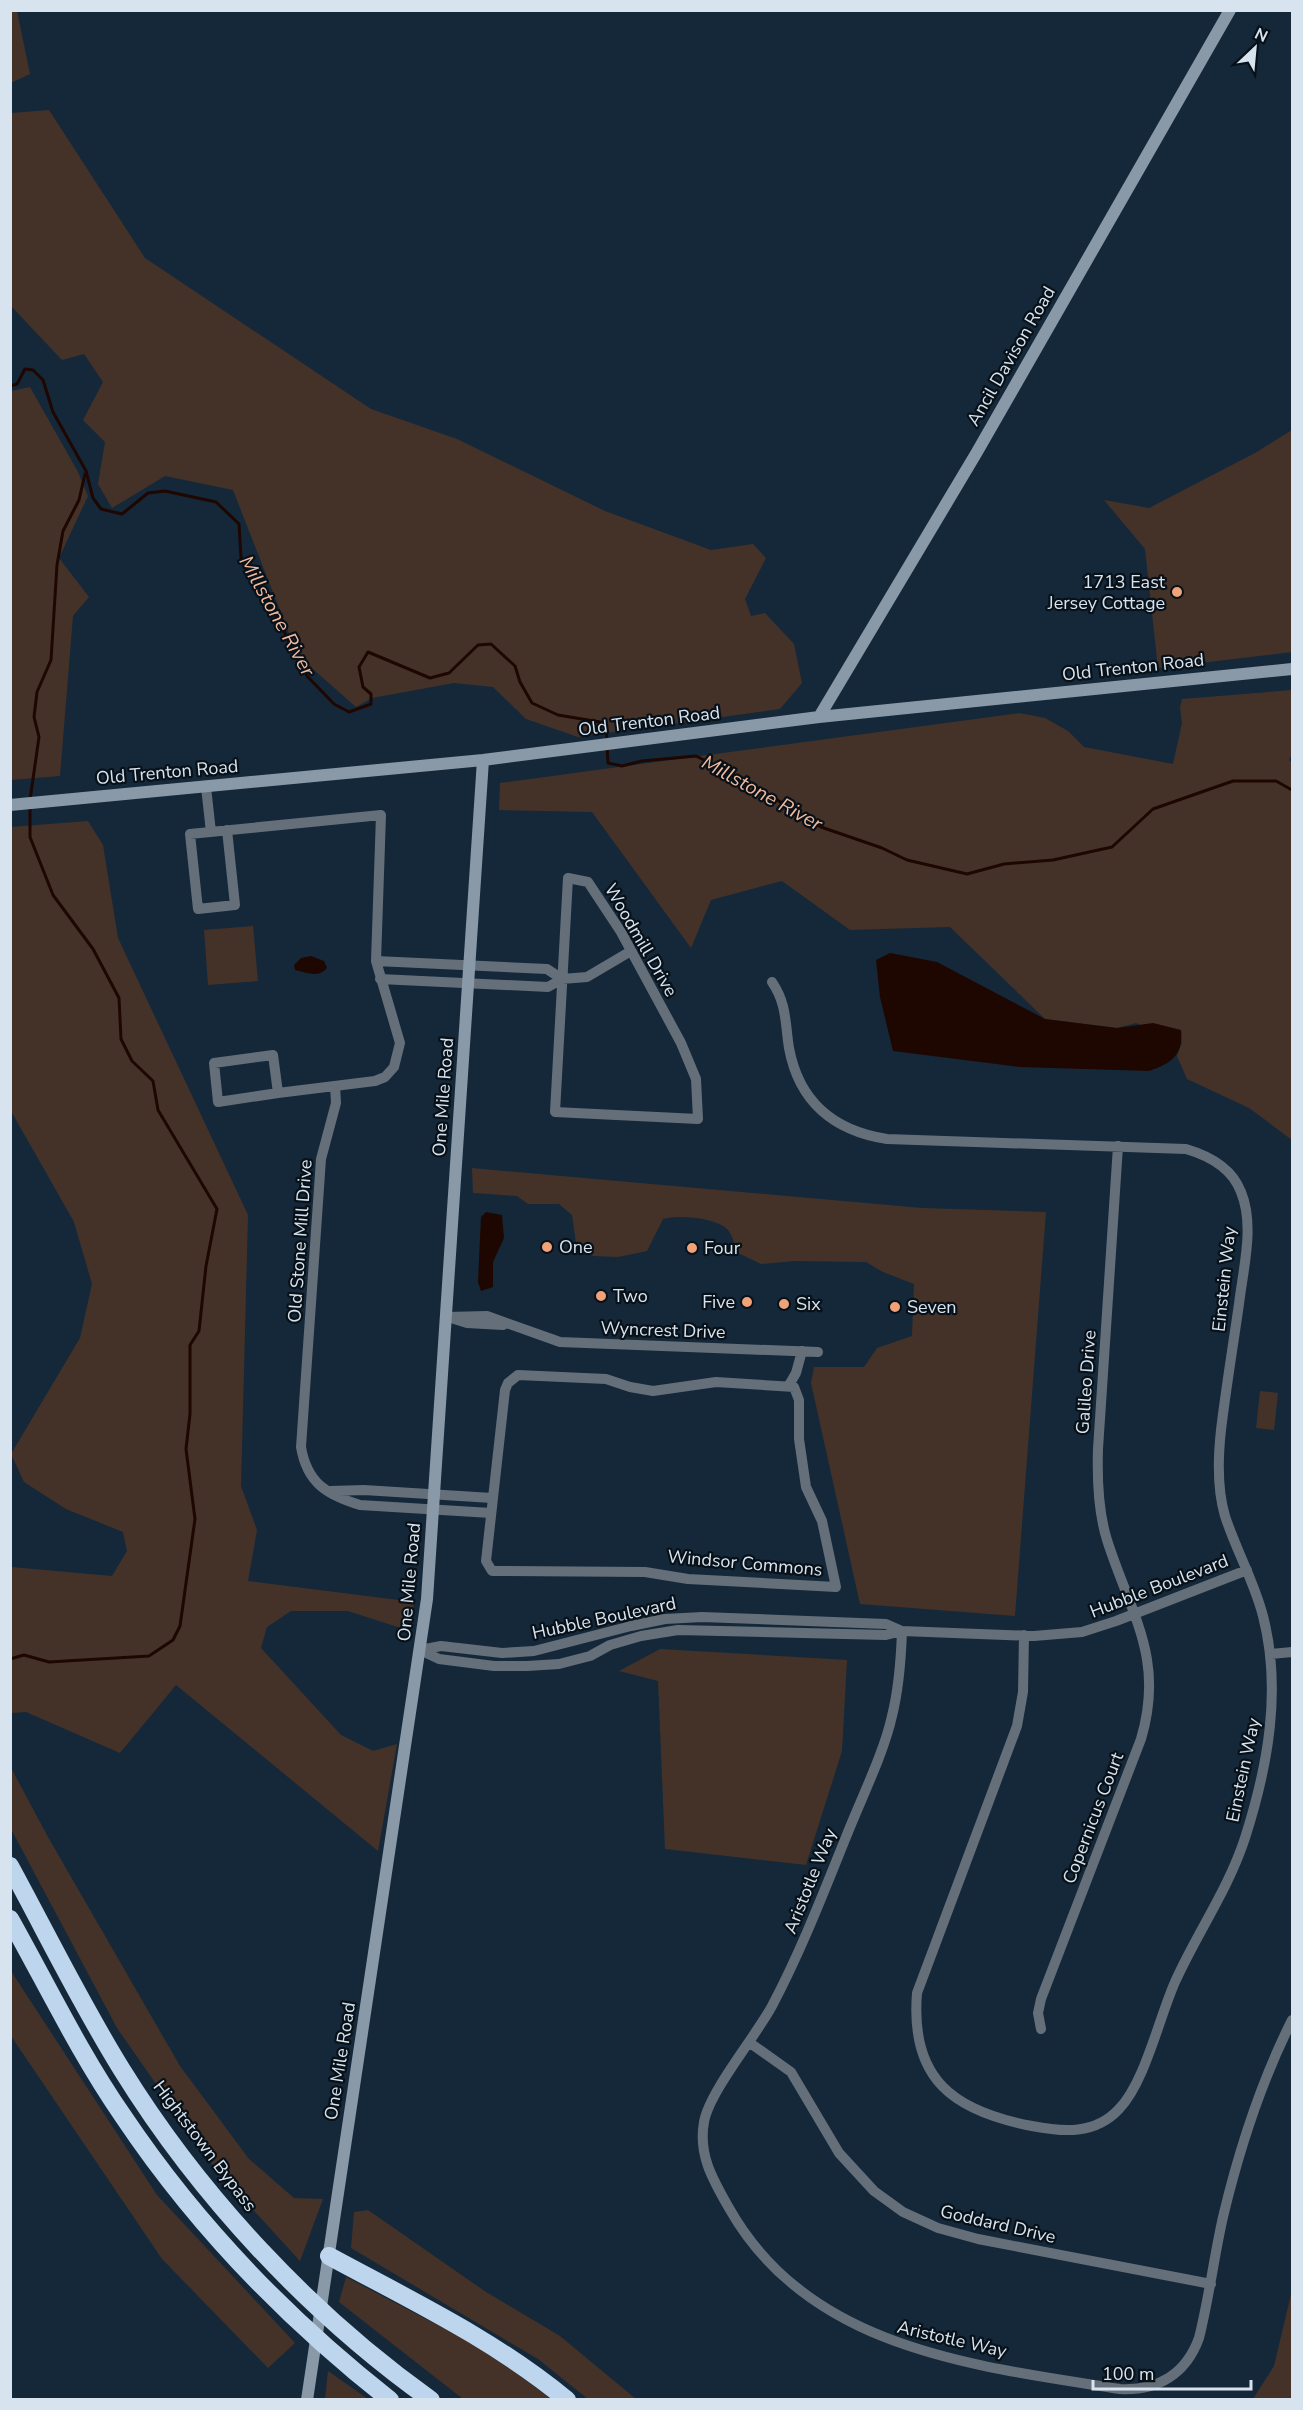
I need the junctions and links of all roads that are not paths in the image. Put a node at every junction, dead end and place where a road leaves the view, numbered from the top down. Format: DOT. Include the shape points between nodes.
graph roads {
  1 [pos="1230,10"];
  2 [pos="1293,669"];
  3 [pos="819,717"];
  4 [pos="483,760"];
  5 [pos="206,787"];
  6 [pos="12,805"];
  7 [pos="227,830"];
  8 [pos="211,832"];
  9 [pos="631,951"];
  10 [pos="376,961"];
  11 [pos="469,966"];
  12 [pos="380,979"];
  13 [pos="562,979"];
  14 [pos="772,982"];
  15 [pos="468,984"];
  16 [pos="335,1086"];
  17 [pos="278,1094"];
  18 [pos="1118,1146"];
  19 [pos="446,1317"];
  20 [pos="802,1351"];
  21 [pos="818,1352"];
  22 [pos="789,1385"];
  23 [pos="330,1491"];
  24 [pos="434,1494"];
  25 [pos="492,1498"];
  26 [pos="433,1510"];
  27 [pos="491,1513"];
  28 [pos="1247,1570"];
  29 [pos="1135,1614"];
  30 [pos="902,1631"];
  31 [pos="1024,1635"];
  32 [pos="420,1650"];
  33 [pos="1293,1652"];
  34 [pos="1271,1654"];
  35 [pos="10,1866"];
  36 [pos="10,1919"];
  37 [pos="1293,2020"];
  38 [pos="1041,2029"];
  39 [pos="750,2043"];
  40 [pos="329,2256"];
  41 [pos="1211,2284"];
  42 [pos="308,2400"];
  43 [pos="390,2400"];
  44 [pos="431,2400"];
  45 [pos="567,2400"];
  1 -- 3 [label="street, Ancil Davison Road" via="977,452"];
  2 -- 3 [label="street, Old Trenton Road"];
  3 -- 4 [label="street, Old Trenton Road"];
  4 -- 5 [label="street, Old Trenton Road"];
  4 -- 11 [label="street, One Mile Road"];
  5 -- 6 [label="street, Old Trenton Road"];
  5 -- 8 [label="street"];
  7 -- 8 [label="street"];
  7 -- 8 [label="street" via="235,905 198,909 190,834"];
  7 -- 10 [label="street" via="381,815"];
  9 -- 13 [label="street" via="587,977"];
  9 -- 13 [label="street, Woodmill Drive" via="588,882 568,878"];
  9 -- 13 [label="street, Woodmill Drive" via="696,1079 698,1119 555,1113"];
  10 -- 11 [label="street"];
  10 -- 12 [label="street"];
  11 -- 13 [label="street" via="547,969"];
  11 -- 15 [label="street, One Mile Road"];
  12 -- 15 [label="street"];
  12 -- 16 [label="street" via="399,1031 397,1059 385,1077"];
  13 -- 15 [label="street" via="548,987"];
  14 -- 18 [label="street, Einstein Way" via="783,1000 790,1051 802,1084 824,1114 840,1125 887,1139"];
  15 -- 19 [label="street, One Mile Road"];
  16 -- 17 [label="street"];
  16 -- 23 [label="street, Old Stone Mill Drive" via="336,1102 321,1159 301,1447 306,1471"];
  17 -- 17 [label="street" via="273,1055 214,1063 218,1101"];
  18 -- 28 [label="street, Einstein Way" via="1186,1149 1205,1154 1231,1174 1247,1209 1243,1275 1221,1431 1220,1479 1225,1516"];
  18 -- 29 [label="street, Galileo Drive" via="1097,1475 1107,1540"];
  19 -- 20 [label="street, Wyncrest Drive" via="467,1323 509,1325 560,1342"];
  19 -- 24 [label="street, One Mile Road"];
  20 -- 21 [label="street, Wyncrest Drive"];
  20 -- 22 [label="street"];
  22 -- 25 [label="street, Windsor Commons" via="716,1382 653,1391 606,1379 518,1375 505,1390"];
  22 -- 27 [label="street, Windsor Commons" via="800,1400 806,1487 824,1530 836,1587 688,1579 653,1572 499,1573 488,1568 486,1562"];
  23 -- 24 [label="street"];
  23 -- 26 [label="street, Old Stone Mill Drive" via="360,1505"];
  24 -- 25 [label="street"];
  24 -- 26 [label="street, One Mile Road"];
  25 -- 27 [label="street, Windsor Commons"];
  26 -- 27 [label="street"];
  26 -- 32 [label="street, One Mile Road"];
  28 -- 29 [label="street, Hubble Boulevard"];
  28 -- 34 [label="street, Einstein Way"];
  29 -- 31 [label="street, Hubble Boulevard" via="1082,1632"];
  29 -- 38 [label="street, Copernicus Court" via="1149,1665 1147,1719 1041,1999"];
  30 -- 31 [label="street, Hubble Boulevard"];
  30 -- 32 [label="street, Hubble Boulevard" via="886,1624 702,1617 642,1624 534,1651 502,1653 441,1646"];
  30 -- 32 [label="street, Hubble Boulevard" via="886,1635 678,1630 640,1636 559,1664 527,1666 439,1659"];
  30 -- 39 [label="street, Aristotle Way" via="892,1719 808,1933"];
  31 -- 34 [label="street, Einstein Way" via="1021,1710 917,1993 916,2035 934,2075 964,2105 1001,2120 1066,2131 1080,2130 1110,2118 1132,2091 1173,1986 1230,1879 1246,1835 1267,1750 1272,1705"];
  32 -- 40 [label="street, One Mile Road"];
  33 -- 34 [label="street"];
  35 -- 44 [label="highway, Hightstown Bypass" via="102,2035 143,2102 200,2180 296,2285"];
  36 -- 43 [label="highway" via="90,2065 157,2165 220,2242 293,2317"];
  37 -- 41 [label="street, Aristotle Way" via="1248,2129 1223,2218"];
  39 -- 41 [label="street, Goddard Drive" via="791,2072 839,2153 874,2191 903,2212 956,2234"];
  39 -- 41 [label="street, Aristotle Way" via="711,2102 704,2120 704,2156 710,2174 733,2215 769,2261 810,2298 859,2328 930,2354 1136,2390 1169,2379 1191,2357"];
  40 -- 42 [label="street, One Mile Road"];
  40 -- 45 [label="highway" via="485,2340"];
}
